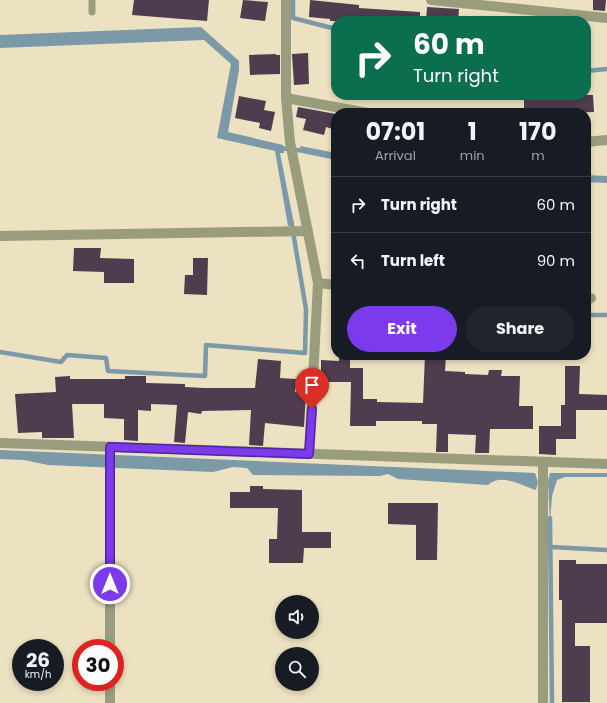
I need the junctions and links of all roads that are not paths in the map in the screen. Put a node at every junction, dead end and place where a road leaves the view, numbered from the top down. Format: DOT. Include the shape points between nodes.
graph roads {
  1 [pos="92,0"];
  2 [pos="286,0"];
  3 [pos="431,0"];
  4 [pos="92,12"];
  5 [pos="587,16"];
  6 [pos="591,16"];
  7 [pos="607,18"];
  8 [pos="286,98"];
  9 [pos="341,108"];
  10 [pos="607,140"];
  11 [pos="591,142"];
  12 [pos="304,232"];
  13 [pos="0,236"];
  14 [pos="318,283"];
  15 [pos="331,284"];
  16 [pos="0,443"];
  17 [pos="110,447"];
  18 [pos="309,454"];
  19 [pos="607,464"];
  20 [pos="543,466"];
  21 [pos="110,639"];
  22 [pos="110,691"];
  23 [pos="110,703"];
  24 [pos="543,703"];
  1 -- 4 [label="lane"];
  2 -- 8 [label="street"];
  3 -- 5 [label="street"];
  6 -- 7 [label="street"];
  8 -- 9 [label="street"];
  8 -- 12 [label="street"];
  10 -- 11 [label="street"];
  12 -- 13 [label="street"];
  12 -- 14 [label="street"];
  14 -- 15 [label="street"];
  14 -- 18 [label="street"];
  16 -- 17 [label="street"];
  17 -- 18 [label="street"];
  17 -- 21 [label="street"];
  18 -- 20 [label="street"];
  19 -- 20 [label="street"];
  20 -- 24 [label="street"];
  22 -- 23 [label="street"];
}
